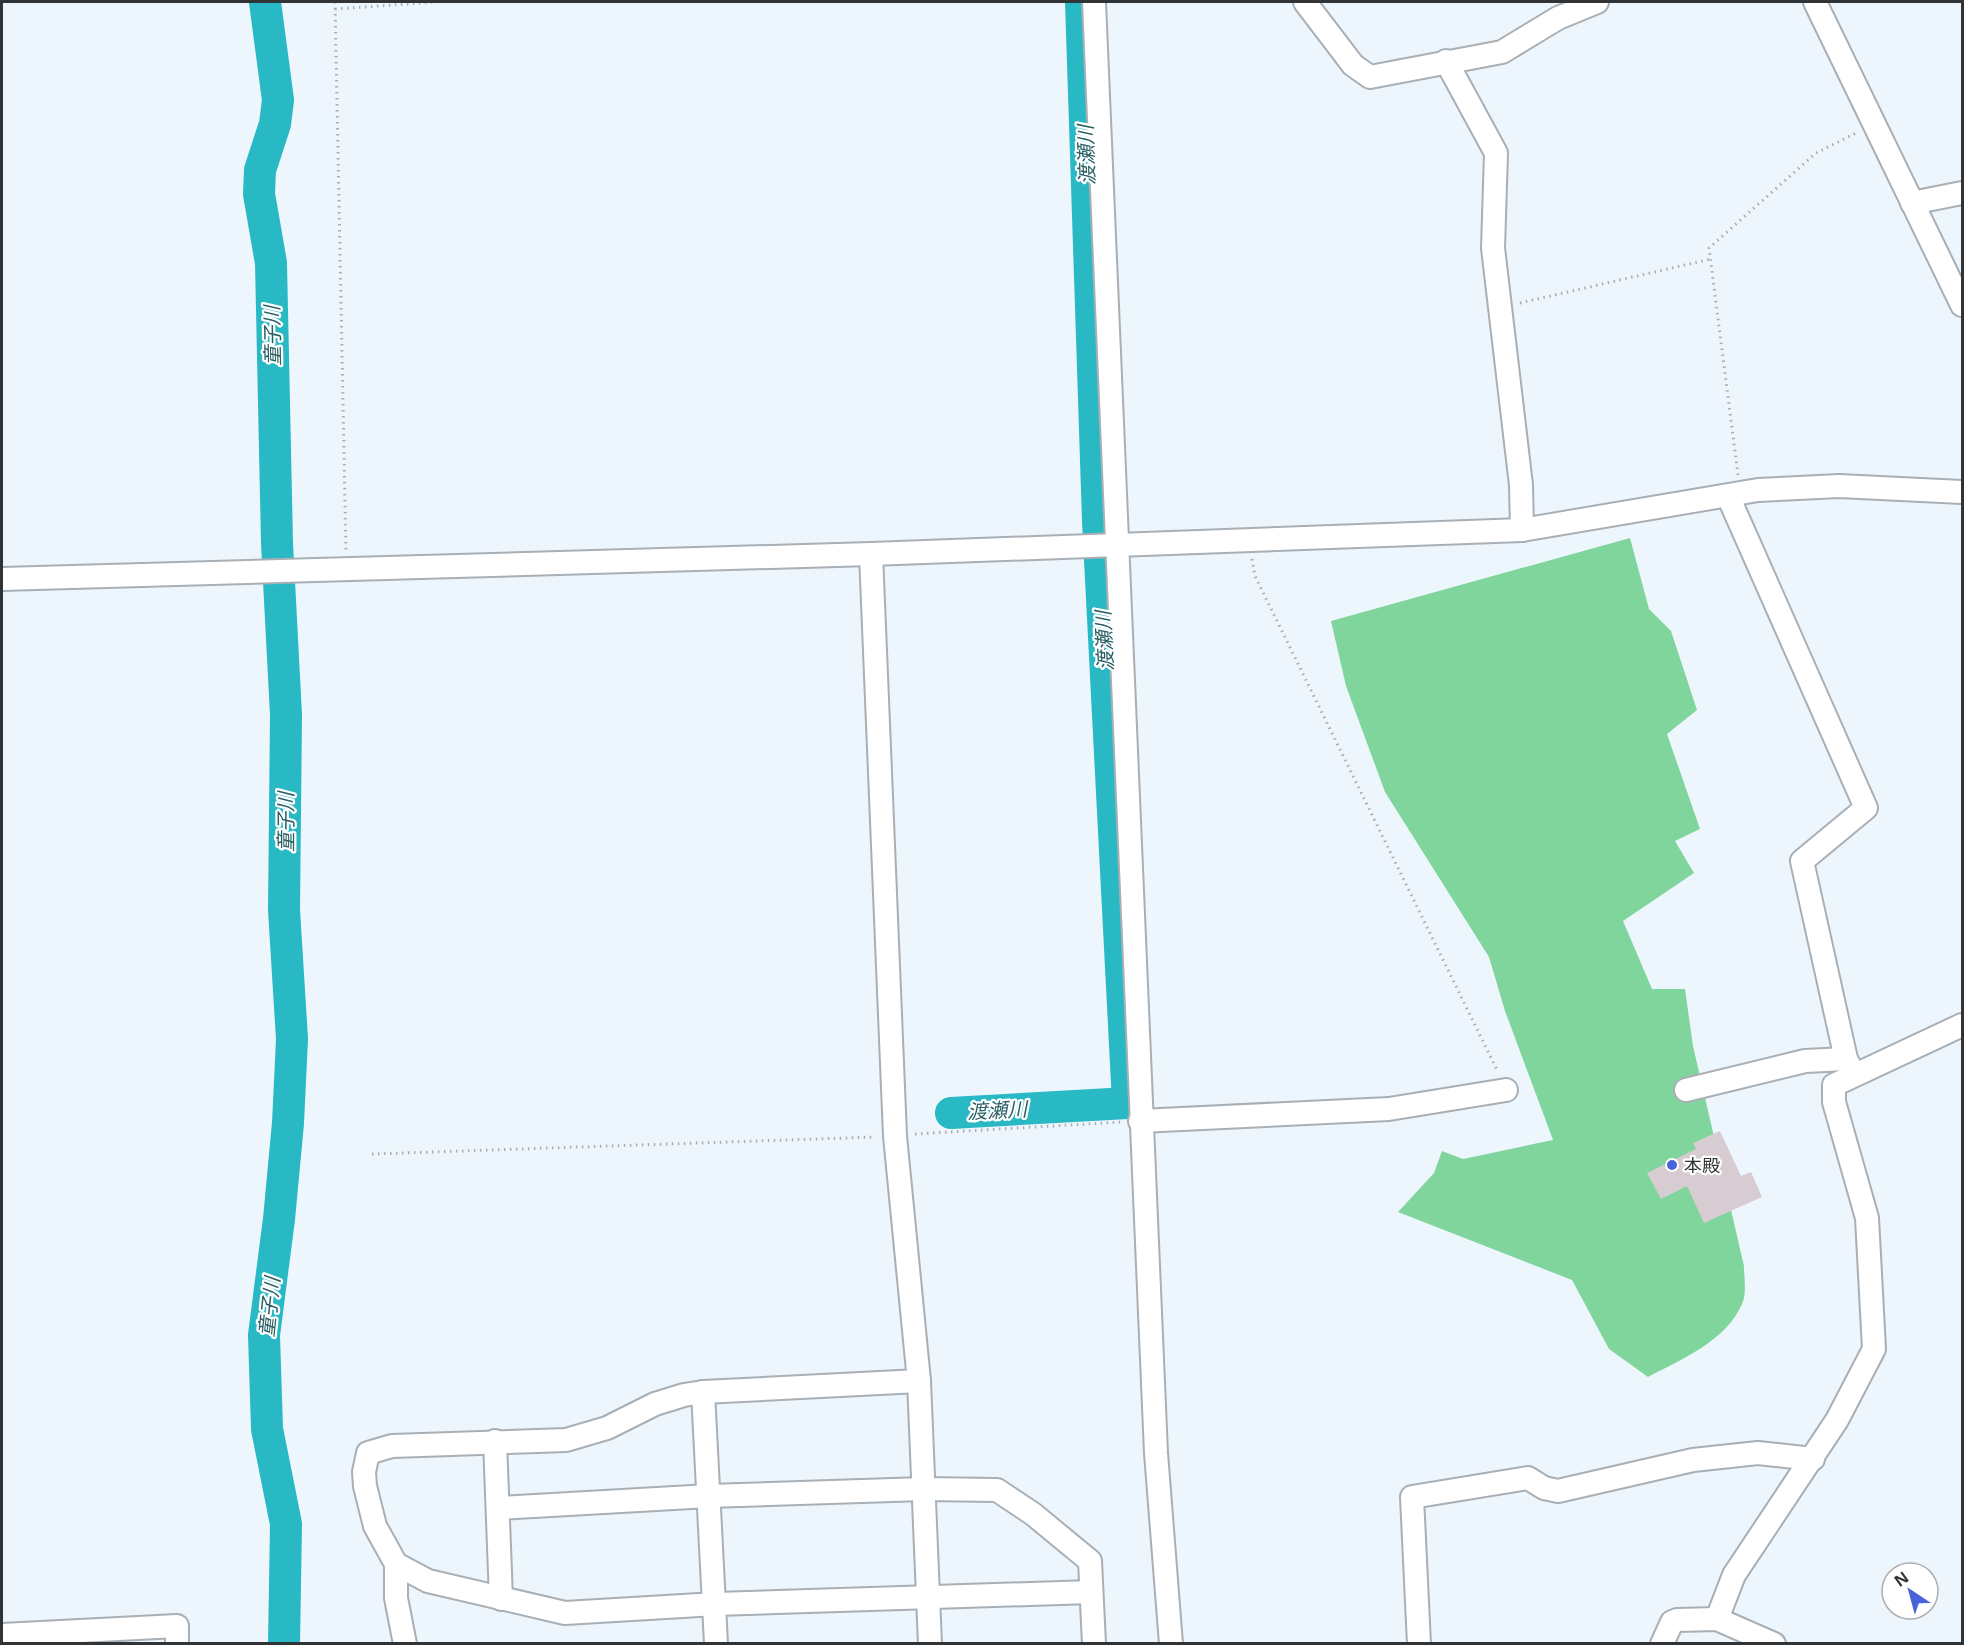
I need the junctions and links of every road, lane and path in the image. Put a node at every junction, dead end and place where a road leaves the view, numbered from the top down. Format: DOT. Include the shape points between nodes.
graph roads {
  1 [pos="334,2"];
  2 [pos="436,2"];
  3 [pos="1094,2"];
  4 [pos="1305,2"];
  5 [pos="1597,2"];
  6 [pos="1815,2"];
  7 [pos="335,9"];
  8 [pos="1446,61"];
  9 [pos="1874,124"];
  10 [pos="1962,193"];
  11 [pos="1912,203"];
  12 [pos="1711,259"];
  13 [pos="1962,305"];
  14 [pos="1500,308"];
  15 [pos="1962,492"];
  16 [pos="1734,495"];
  17 [pos="1522,530"];
  18 [pos="1248,540"];
  19 [pos="1116,545"];
  20 [pos="871,554"];
  21 [pos="346,570"];
  22 [pos="2,579"];
  23 [pos="1962,1025"];
  24 [pos="1850,1066"];
  25 [pos="1506,1090"];
  26 [pos="1686,1090"];
  27 [pos="1140,1121"];
  28 [pos="895,1136"];
  29 [pos="372,1154"];
  30 [pos="919,1381"];
  31 [pos="703,1392"];
  32 [pos="495,1441"];
  33 [pos="1813,1459"];
  34 [pos="923,1489"];
  35 [pos="709,1496"];
  36 [pos="500,1508"];
  37 [pos="396,1564"];
  38 [pos="1091,1592"];
  39 [pos="927,1597"];
  40 [pos="501,1599"];
  41 [pos="716,1604"];
  42 [pos="1717,1619"];
  43 [pos="2,1635"];
  44 [pos="177,1644"];
  45 [pos="405,1644"];
  46 [pos="716,1644"];
  47 [pos="930,1644"];
  48 [pos="1094,1644"];
  49 [pos="1171,1644"];
  50 [pos="1419,1644"];
  51 [pos="1662,1644"];
  52 [pos="1774,1644"];
  1 -- 7 [label="path"];
  2 -- 7 [label="path"];
  3 -- 19 [label="street"];
  4 -- 8 [label="street" via="1353,65 1370,77"];
  5 -- 8 [label="street" via="1558,18 1502,52"];
  6 -- 9 [label="street"];
  7 -- 21 [label="path"];
  8 -- 14 [label="street" via="1496,153 1493,248"];
  9 -- 11 [label="street"];
  9 -- 12 [label="path" via="1816,153 1709,248"];
  10 -- 11 [label="street"];
  11 -- 13 [label="street"];
  12 -- 14 [label="path"];
  12 -- 16 [label="path"];
  14 -- 17 [label="street" via="1521,485"];
  15 -- 16 [label="street" via="1839,486"];
  16 -- 17 [label="street"];
  16 -- 24 [label="street" via="1866,808 1802,861"];
  17 -- 18 [label="street"];
  18 -- 19 [label="street"];
  18 -- 25 [label="path" via="1255,576"];
  19 -- 20 [label="street"];
  19 -- 27 [label="street"];
  20 -- 21 [label="street"];
  20 -- 28 [label="street"];
  21 -- 22 [label="street"];
  23 -- 24 [label="street"];
  24 -- 26 [label="street" via="1805,1061"];
  24 -- 33 [label="street" via="1834,1085 1834,1102 1867,1218 1874,1349"];
  25 -- 27 [label="street" via="1389,1109"];
  27 -- 28 [label="path"];
  27 -- 49 [label="street" via="1156,1453"];
  28 -- 29 [label="path"];
  28 -- 30 [label="street"];
  30 -- 31 [label="street"];
  30 -- 34 [label="street"];
  31 -- 32 [label="street" via="655,1404 607,1428 566,1440"];
  31 -- 35 [label="street"];
  32 -- 36 [label="street"];
  32 -- 37 [label="street" via="392,1446 368,1453 365,1486 375,1526"];
  33 -- 42 [label="street" via="1734,1575"];
  33 -- 50 [label="street" via="1758,1453 1693,1460 1558,1491 1528,1478 1412,1497"];
  34 -- 35 [label="street"];
  34 -- 38 [label="street" via="998,1490 1089,1561"];
  34 -- 39 [label="street"];
  35 -- 36 [label="street"];
  35 -- 41 [label="street"];
  36 -- 40 [label="street"];
  37 -- 40 [label="street" via="428,1581"];
  37 -- 45 [label="street" via="396,1598"];
  38 -- 39 [label="street"];
  38 -- 48 [label="street"];
  39 -- 41 [label="street"];
  39 -- 47 [label="street"];
  40 -- 41 [label="street" via="565,1613"];
  41 -- 46 [label="street"];
  42 -- 51 [label="street" via="1672,1622"];
  42 -- 52 [label="street"];
  43 -- 44 [label="street" via="177,1626"];
}
